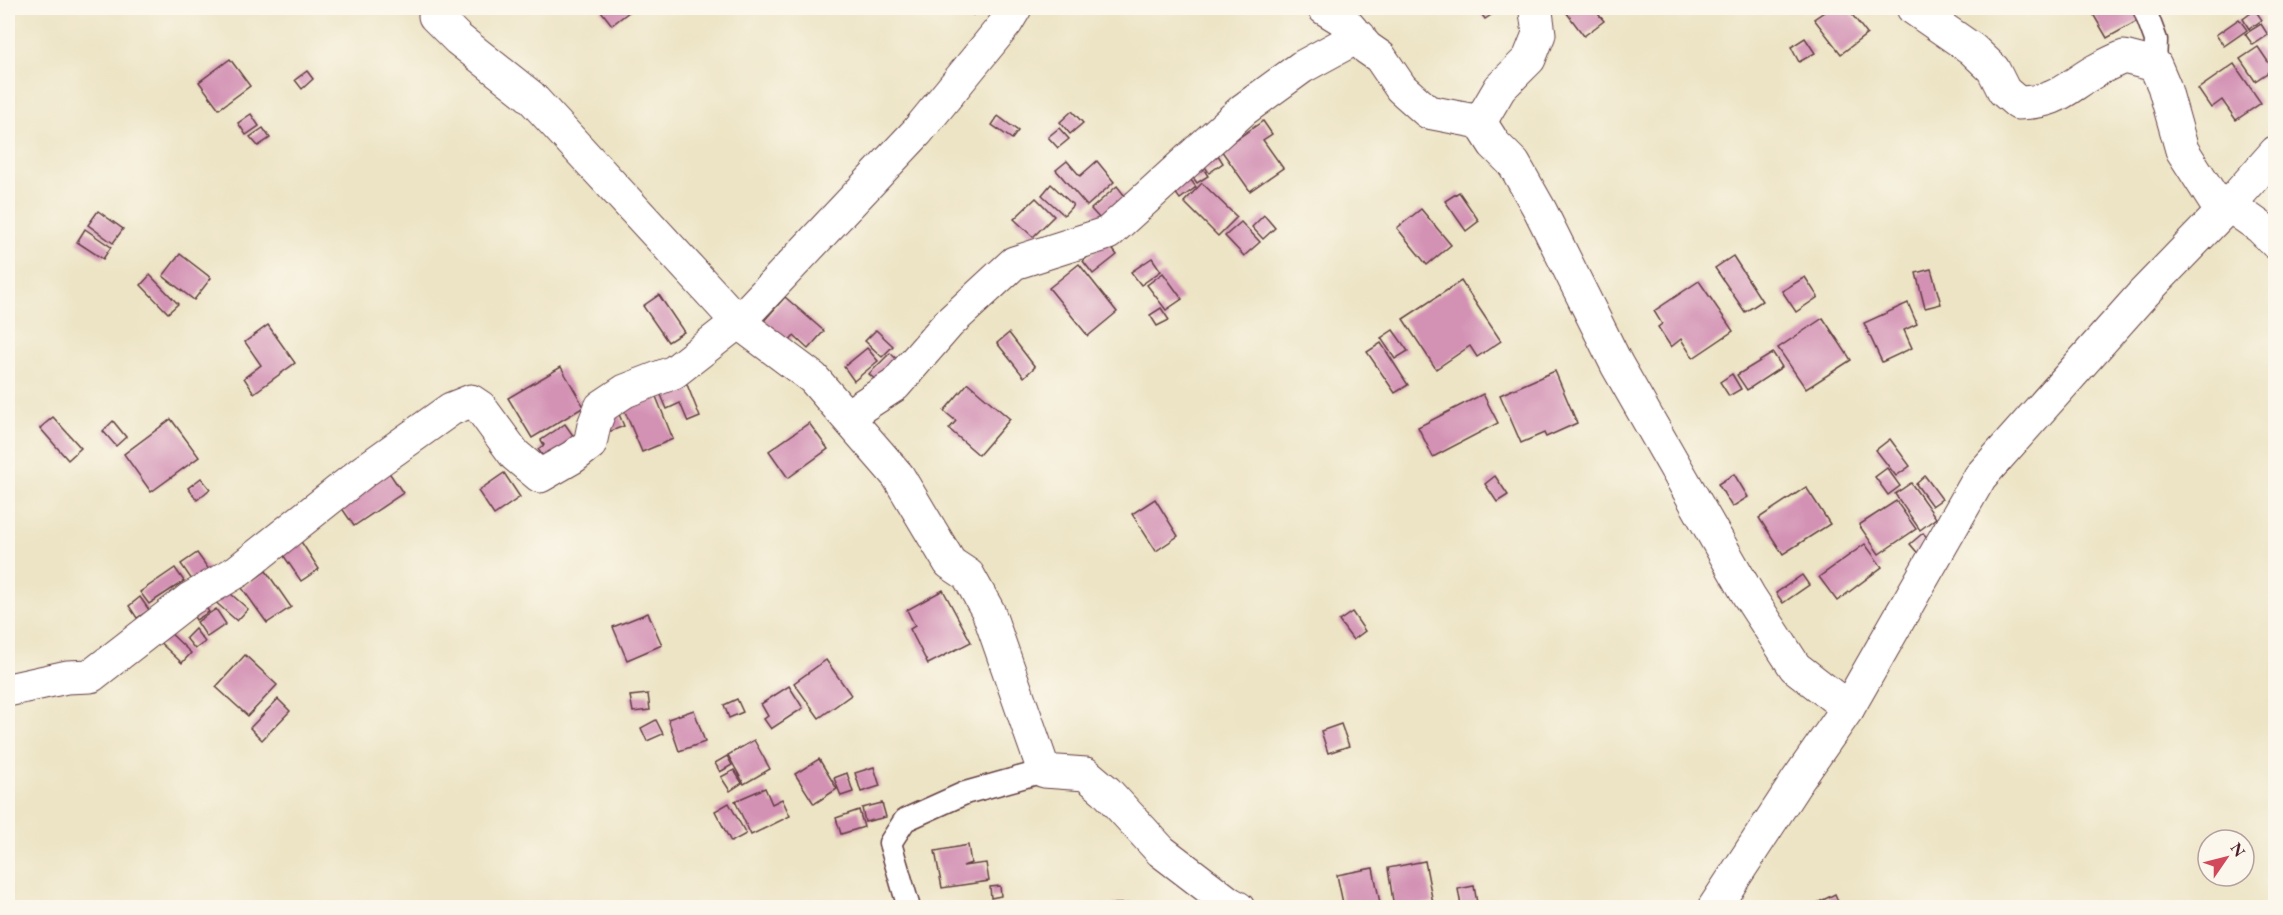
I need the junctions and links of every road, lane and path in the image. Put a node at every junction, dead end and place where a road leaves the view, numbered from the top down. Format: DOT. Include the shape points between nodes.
graph roads {
  1 [pos="443,8"];
  2 [pos="1015,8"];
  3 [pos="1324,8"];
  4 [pos="1537,8"];
  5 [pos="1913,8"];
  6 [pos="2144,8"];
  7 [pos="1359,36"];
  8 [pos="2155,65"];
  9 [pos="1480,122"];
  10 [pos="2276,152"];
  11 [pos="2229,205"];
  12 [pos="2276,243"];
  13 [pos="738,322"];
  14 [pos="847,416"];
  15 [pos="8,690"];
  16 [pos="1848,708"];
  17 [pos="1044,771"];
  18 [pos="909,908"];
  19 [pos="1238,908"];
  20 [pos="1714,908"];
  1 -- 13 [label="street" via="435,16 530,96"];
  2 -- 13 [label="street" via="917,132"];
  3 -- 7 [label="street"];
  4 -- 9 [label="street" via="1539,34 1529,59 1500,88"];
  5 -- 8 [label="street" via="1972,49 1993,69 2004,91 2018,104 2039,103 2066,92 2124,57"];
  6 -- 8 [label="lane" via="2156,40"];
  7 -- 9 [label="street" via="1380,57 1401,88 1428,112"];
  7 -- 14 [label="street" via="1302,67 1243,110 1108,233 1014,263 948,324 895,385"];
  8 -- 11 [label="street" via="2182,150 2214,200"];
  9 -- 16 [label="street" via="1514,164 1617,364 1749,596 1795,667"];
  10 -- 11 [label="street"];
  11 -- 12 [label="street" via="2260,226"];
  11 -- 16 [label="street" via="2142,295 1980,477"];
  13 -- 14 [label="street" via="813,378"];
  13 -- 15 [label="street" via="674,372 625,391 600,407 590,444 540,476 515,456 480,407 471,401 451,409 364,471 238,571 190,599 91,676 67,677"];
  14 -- 17 [label="street" via="898,476 950,563 968,575 988,611"];
  16 -- 20 [label="street"];
  17 -- 18 [label="lane" via="965,793 905,820 890,843"];
  17 -- 19 [label="street" via="1086,774 1161,851"];
}
